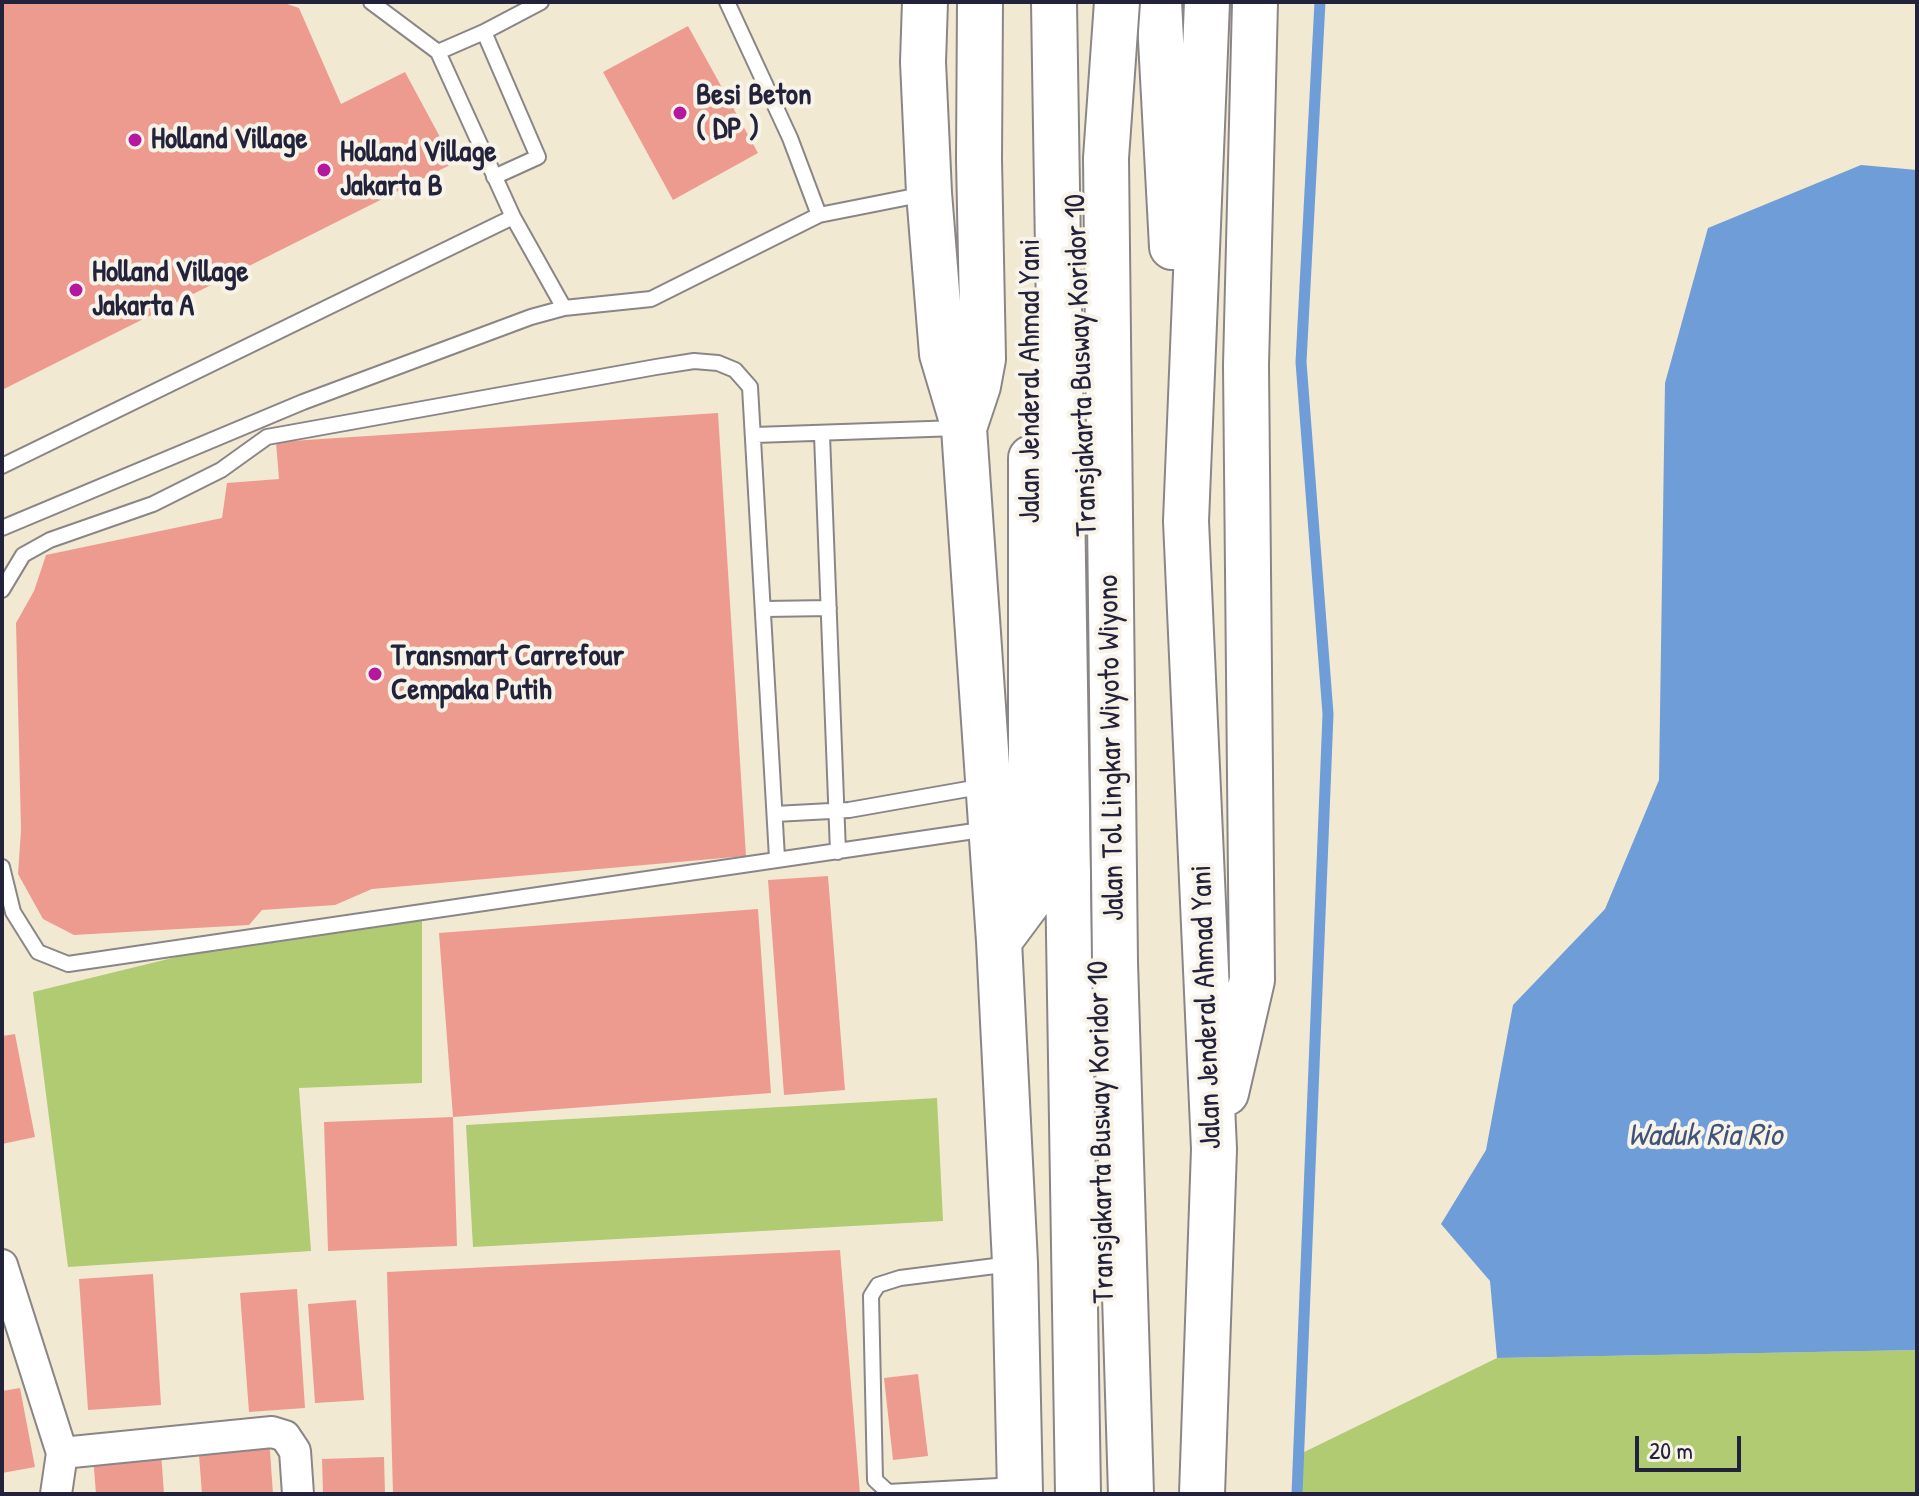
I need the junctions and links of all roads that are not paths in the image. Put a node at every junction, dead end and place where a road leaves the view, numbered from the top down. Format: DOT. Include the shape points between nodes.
graph roads {
  1 [pos="371,2"];
  2 [pos="541,2"];
  3 [pos="727,2"];
  4 [pos="925,2"];
  5 [pos="980,2"];
  6 [pos="1030,2"];
  7 [pos="1054,2"];
  8 [pos="1069,2"];
  9 [pos="1104,2"];
  10 [pos="1117,2"];
  11 [pos="1159,2"];
  12 [pos="1207,2"];
  13 [pos="1255,2"];
  14 [pos="484,32"];
  15 [pos="438,52"];
  16 [pos="494,177"];
  17 [pos="929,193"];
  18 [pos="819,215"];
  19 [pos="513,217"];
  20 [pos="1075,301"];
  21 [pos="564,308"];
  22 [pos="964,428"];
  23 [pos="755,435"];
  24 [pos="822,435"];
  25 [pos="2,466"];
  26 [pos="1186,521"];
  27 [pos="2,528"];
  28 [pos="2,590"];
  29 [pos="829,608"];
  30 [pos="765,609"];
  31 [pos="988,786"];
  32 [pos="837,811"];
  33 [pos="775,814"];
  34 [pos="990,828"];
  35 [pos="838,852"];
  36 [pos="777,858"];
  37 [pos="2,867"];
  38 [pos="999,941"];
  39 [pos="1214,1149"];
  40 [pos="1015,1263"];
  41 [pos="2,1265"];
  42 [pos="62,1453"];
  43 [pos="1020,1490"];
  44 [pos="56,1494"];
  45 [pos="298,1494"];
  46 [pos="1078,1494"];
  47 [pos="1132,1494"];
  48 [pos="1202,1494"];
  1 -- 15 [label="lane"];
  2 -- 14 [label="lane"];
  3 -- 18 [label="lane"];
  4 -- 17 [label="highway"];
  5 -- 22 [label="highway, Jalan Jenderal Ahmad Yani" via="983,359"];
  6 -- 38 [label="highway, Jalan Jenderal Ahmad Yani" via="1031,898"];
  7 -- 46 [label="highway, Jalan Tol Lingkar Wiyoto Wiyono"];
  8 -- 20 [label="lane, Transjakarta Busway Koridor 10"];
  9 -- 47 [label="lane, Transjakarta Busway Koridor 10" via="1100,283 1122,700"];
  10 -- 47 [label="highway, Jalan Tol Lingkar Wiyoto Wiyono, bridge" via="1106,174 1115,962"];
  11 -- 26 [label="highway, Jalan Jenderal Ahmad Yani"];
  12 -- 26 [label="highway, Jalan Jenderal Ahmad Yani"];
  13 -- 39 [label="highway" via="1246,365 1252,980"];
  14 -- 15 [label="lane"];
  14 -- 16 [label="lane" via="538,157"];
  15 -- 16 [label="lane"];
  16 -- 19 [label="lane"];
  17 -- 18 [label="lane"];
  17 -- 22 [label="highway" via="942,354"];
  18 -- 21 [label="lane" via="651,299"];
  19 -- 21 [label="lane"];
  19 -- 25 [label="lane"];
  21 -- 27 [label="lane" via="290,407"];
  22 -- 24 [label="lane"];
  22 -- 31 [label="highway, Jalan Jenderal Ahmad Yani"];
  23 -- 24 [label="lane"];
  23 -- 28 [label="lane" via="750,387 735,370 694,361 294,430 267,437 221,470 153,504 50,540 23,555"];
  23 -- 30 [label="lane"];
  24 -- 29 [label="lane"];
  26 -- 39 [label="highway, Jalan Jenderal Ahmad Yani"];
  29 -- 30 [label="lane"];
  29 -- 32 [label="lane"];
  30 -- 33 [label="lane"];
  31 -- 32 [label="lane"];
  31 -- 34 [label="highway, Jalan Jenderal Ahmad Yani"];
  32 -- 33 [label="lane"];
  32 -- 35 [label="lane"];
  33 -- 36 [label="lane"];
  34 -- 35 [label="lane"];
  34 -- 38 [label="highway, Jalan Jenderal Ahmad Yani"];
  35 -- 36 [label="lane"];
  36 -- 37 [label="lane" via="68,964 38,952 13,912"];
  38 -- 40 [label="highway, Jalan Jenderal Ahmad Yani"];
  39 -- 48 [label="highway, Jalan Jenderal Ahmad Yani"];
  40 -- 43 [label="highway, Jalan Jenderal Ahmad Yani"];
  40 -- 43 [label="lane" via="878,1285 871,1296 875,1480 888,1492"];
  41 -- 42 [label="street"];
  42 -- 44 [label="street"];
  42 -- 45 [label="street" via="272,1432 285,1436 295,1451"];
}
